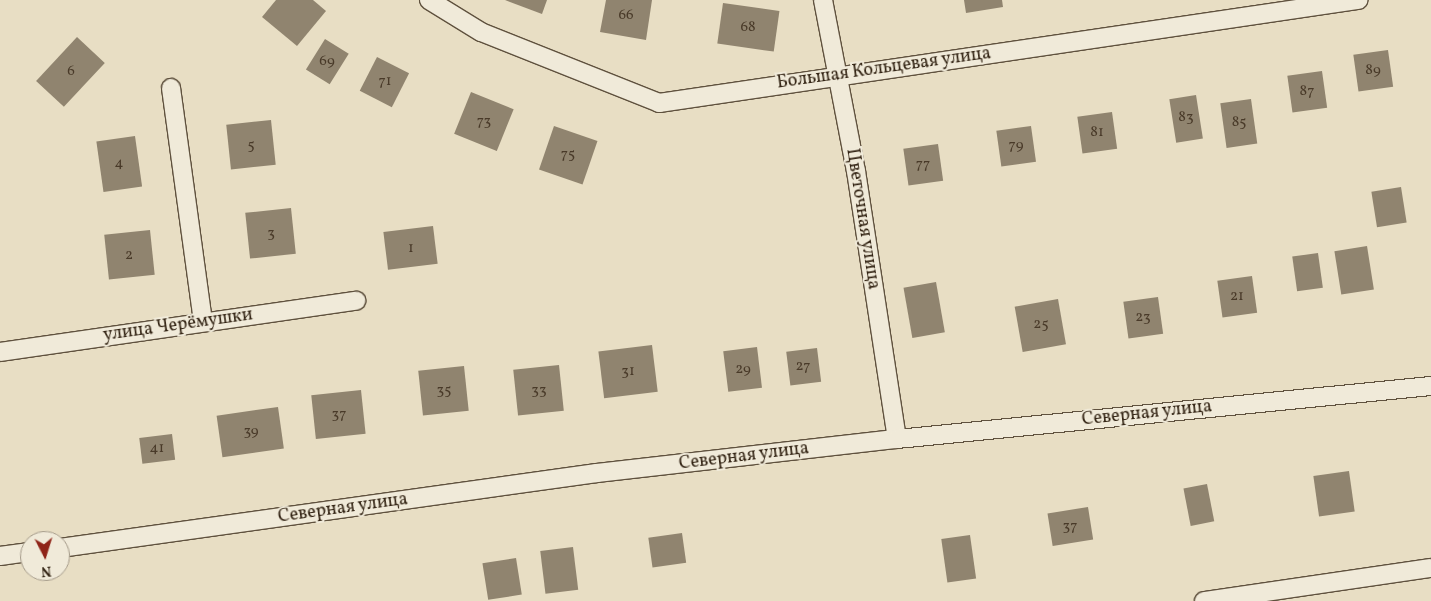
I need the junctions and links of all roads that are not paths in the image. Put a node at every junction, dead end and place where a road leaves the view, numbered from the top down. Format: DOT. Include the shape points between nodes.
graph roads {
  1 [pos="429,0"];
  2 [pos="823,0"];
  3 [pos="1358,0"];
  4 [pos="836,76"];
  5 [pos="171,88"];
  6 [pos="356,301"];
  7 [pos="203,321"];
  8 [pos="0,352"];
  9 [pos="1431,386"];
  10 [pos="897,439"];
  11 [pos="70,547"];
  12 [pos="20,553"];
  13 [pos="0,556"];
  14 [pos="1431,568"];
  15 [pos="1204,601"];
  1 -- 4 [label="street, Большая Кольцевая улица" via="481,32 659,103"];
  2 -- 4 [label="street, Цветочная улица"];
  3 -- 4 [label="street, Большая Кольцевая улица"];
  4 -- 10 [label="street, Цветочная улица" via="856,171"];
  5 -- 7 [label="street"];
  6 -- 7 [label="street, улица Черёмушки"];
  7 -- 8 [label="street, улица Черёмушки"];
  9 -- 10 [label="street, Северная улица"];
  10 -- 11 [label="street, Северная улица" via="597,474"];
  12 -- 13 [label="street"];
  14 -- 15 [label="street"];
}
